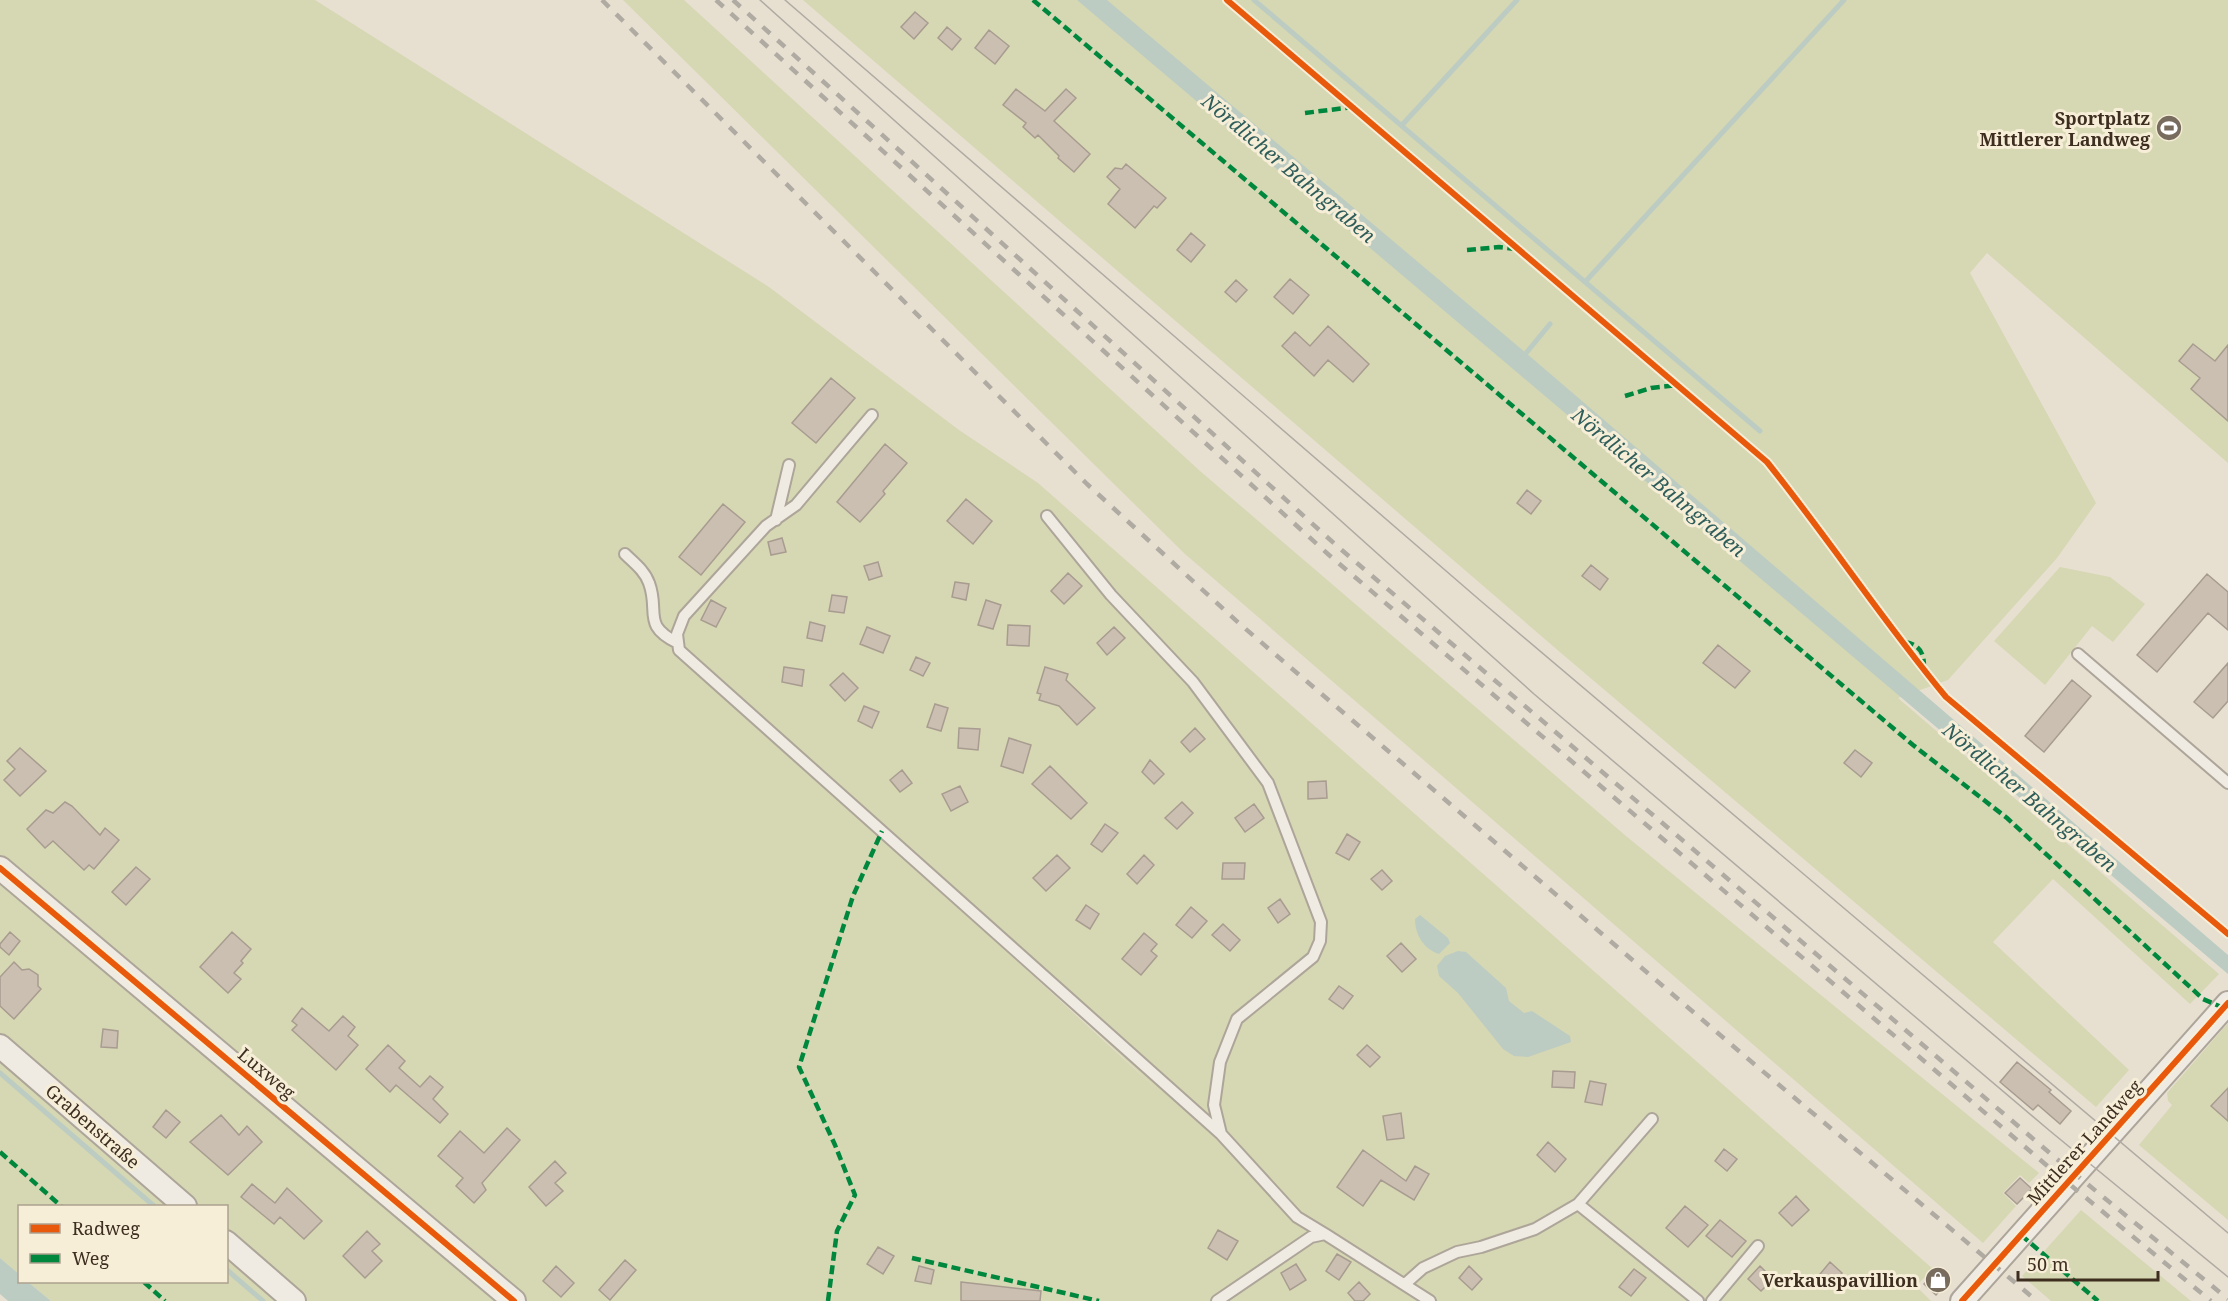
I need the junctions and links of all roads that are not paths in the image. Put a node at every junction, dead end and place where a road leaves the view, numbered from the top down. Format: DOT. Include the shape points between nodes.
graph roads {
  1 [pos="872,415"];
  2 [pos="789,465"];
  3 [pos="1047,516"];
  4 [pos="776,520"];
  5 [pos="625,554"];
  6 [pos="678,643"];
  7 [pos="2078,654"];
  8 [pos="2228,783"];
  9 [pos="0,868"];
  10 [pos="2226,1005"];
  11 [pos="0,1046"];
  12 [pos="1652,1119"];
  13 [pos="1221,1134"];
  14 [pos="1578,1204"];
  15 [pos="184,1205"];
  16 [pos="1325,1234"];
  17 [pos="228,1244"];
  18 [pos="1758,1246"];
  19 [pos="1405,1284"];
  20 [pos="294,1301"];
  21 [pos="514,1301"];
  22 [pos="1217,1301"];
  23 [pos="1430,1301"];
  24 [pos="1698,1301"];
  25 [pos="1712,1301"];
  26 [pos="1962,1301"];
  1 -- 4 [label="lane" via="796,506"];
  2 -- 4 [label="lane"];
  3 -- 13 [label="lane" via="1112,595 1193,682 1268,783 1322,922 1313,957 1237,1018 1220,1062 1214,1105"];
  4 -- 6 [label="lane" via="766,526 684,616"];
  5 -- 6 [label="lane" via="648,581 654,622"];
  6 -- 13 [label="lane" via="679,650"];
  7 -- 8 [label="lane"];
  9 -- 21 [label="street, Luxweg"];
  10 -- 26 [label="street, Mittlerer Landweg"];
  11 -- 15 [label="street, Grabenstraße"];
  12 -- 14 [label="lane"];
  13 -- 16 [label="lane" via="1297,1217"];
  14 -- 19 [label="lane" via="1535,1229 1457,1252 1423,1268"];
  14 -- 24 [label="lane"];
  16 -- 19 [label="lane"];
  16 -- 22 [label="lane" via="1311,1237"];
  17 -- 20 [label="street"];
  18 -- 25 [label="lane"];
  19 -- 23 [label="lane"];
}
